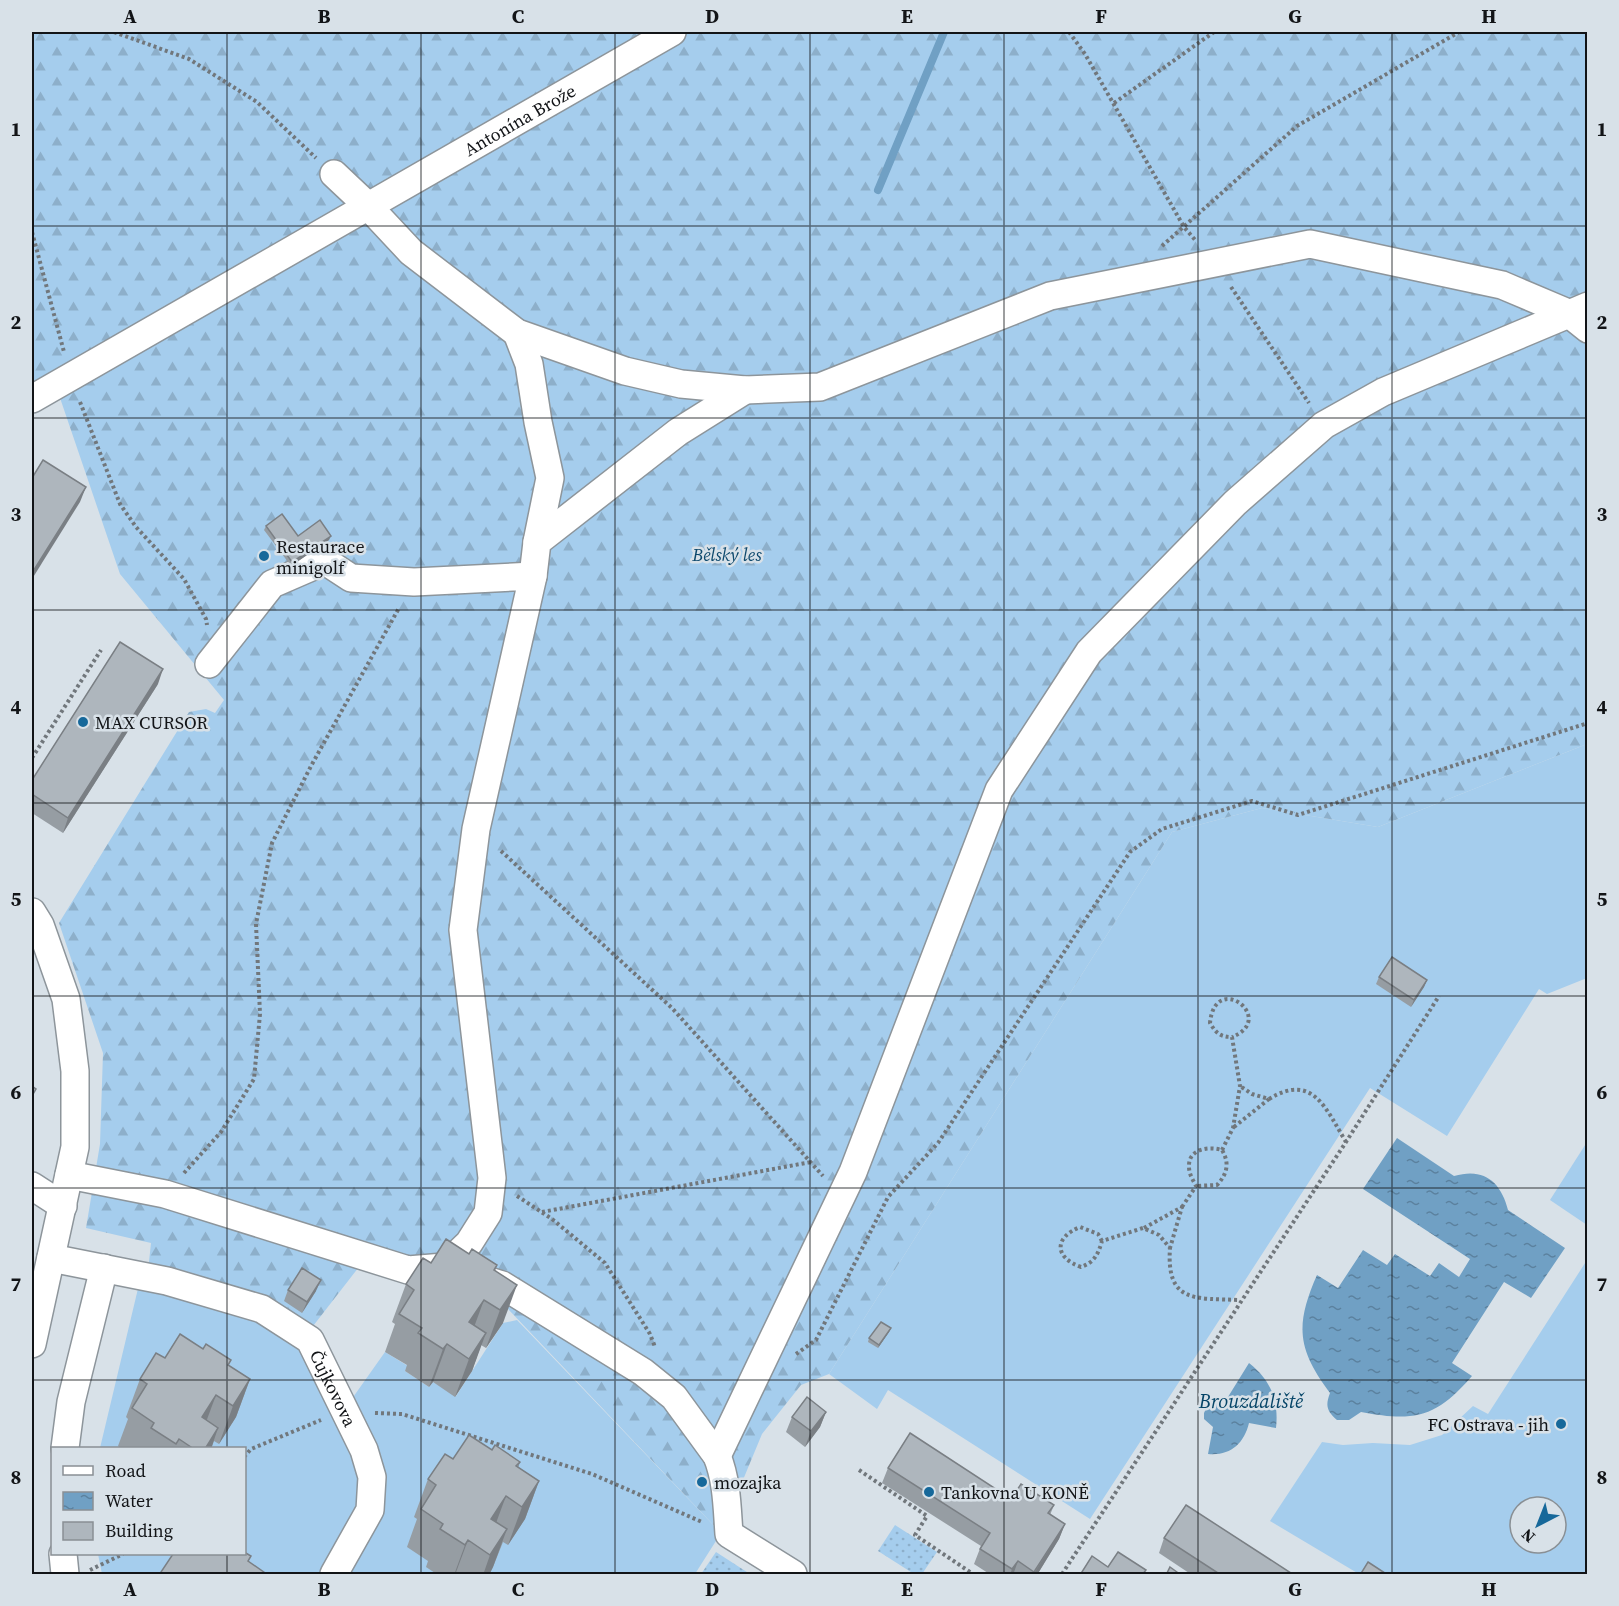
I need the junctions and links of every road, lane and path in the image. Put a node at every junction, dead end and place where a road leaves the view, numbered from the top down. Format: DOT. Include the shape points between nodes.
graph roads {
  1 [pos="114,32"];
  2 [pos="672,32"];
  3 [pos="1069,32"];
  4 [pos="1214,32"];
  5 [pos="1459,32"];
  6 [pos="1113,103"];
  7 [pos="334,174"];
  8 [pos="368,206"];
  9 [pos="1184,227"];
  10 [pos="32,232"];
  11 [pos="1157,250"];
  12 [pos="1215,263"];
  13 [pos="1581,316"];
  14 [pos="517,333"];
  15 [pos="71,377"];
  16 [pos="745,390"];
  17 [pos="32,399"];
  18 [pos="1324,425"];
  19 [pos="537,542"];
  20 [pos="533,576"];
  21 [pos="414,582"];
  22 [pos="100,650"];
  23 [pos="209,664"];
  24 [pos="1587,723"];
  25 [pos="32,758"];
  26 [pos="476,829"];
  27 [pos="32,912"];
  28 [pos="1438,996"];
  29 [pos="1232,1037"];
  30 [pos="1240,1086"];
  31 [pos="1269,1099"];
  32 [pos="1233,1128"];
  33 [pos="1346,1142"];
  34 [pos="1222,1150"];
  35 [pos="811,1162"];
  36 [pos="69,1174"];
  37 [pos="492,1178"];
  38 [pos="32,1186"];
  39 [pos="1196,1186"];
  40 [pos="165,1194"];
  41 [pos="841,1198"];
  42 [pos="63,1206"];
  43 [pos="1182,1207"];
  44 [pos="542,1212"];
  45 [pos="1143,1228"];
  46 [pos="1102,1241"];
  47 [pos="1170,1248"];
  48 [pos="51,1258"];
  49 [pos="444,1267"];
  50 [pos="104,1268"];
  51 [pos="1241,1300"];
  52 [pos="32,1344"];
  53 [pos="658,1355"];
  54 [pos="788,1360"];
  55 [pos="344,1411"];
  56 [pos="65,1447"];
  57 [pos="246,1454"];
  58 [pos="717,1456"];
  59 [pos="859,1470"];
  60 [pos="729,1534"];
  61 [pos="63,1555"];
  62 [pos="121,1555"];
  63 [pos="65,1575"];
  64 [pos="81,1575"];
  65 [pos="334,1575"];
  66 [pos="793,1575"];
  67 [pos="973,1575"];
  68 [pos="1062,1575"];
  1 -- 7 [label="path" via="189,59 256,102"];
  2 -- 8 [label="street, Antonína Brože"];
  3 -- 6 [label="path"];
  4 -- 6 [label="path"];
  5 -- 9 [label="path" via="1297,126"];
  6 -- 9 [label="path"];
  7 -- 8 [label="street"];
  8 -- 14 [label="street" via="411,252"];
  8 -- 15 [label="street, Antonína Brože"];
  9 -- 11 [label="path"];
  9 -- 12 [label="path"];
  10 -- 15 [label="path"];
  12 -- 13 [label="street" via="1310,244 1502,285"];
  12 -- 16 [label="street" via="1050,296 820,387"];
  12 -- 18 [label="path"];
  13 -- 18 [label="street" via="1383,392"];
  14 -- 16 [label="street" via="625,371 681,384"];
  14 -- 19 [label="street" via="529,364 550,478"];
  15 -- 17 [label="street, Antonína Brože"];
  15 -- 23 [label="path" via="120,504 184,579 206,618"];
  16 -- 19 [label="street" via="678,432"];
  18 -- 41 [label="street" via="1235,503 1089,652 999,790"];
  19 -- 20 [label="street"];
  20 -- 21 [label="street"];
  20 -- 26 [label="street"];
  21 -- 23 [label="street" via="351,578 325,561 272,584"];
  21 -- 40 [label="path" via="272,843 256,924 260,1014 254,1079 221,1132"];
  22 -- 25 [label="path"];
  24 -- 54 [label="path" via="1298,816 1252,801 1162,830 1130,852 938,1143 888,1197 816,1340"];
  26 -- 35 [label="path" via="672,1008"];
  26 -- 37 [label="street" via="463,930"];
  27 -- 36 [label="street" via="66,999 75,1071 75,1147"];
  28 -- 33 [label="path"];
  29 -- 29 [label="path" via="1222,1037 1210,1023 1213,1006 1227,999 1244,1005 1248,1013 1244,1031"];
  29 -- 30 [label="path"];
  30 -- 31 [label="path" via="1252,1095"];
  30 -- 32 [label="path"];
  31 -- 32 [label="path"];
  31 -- 33 [label="path" via="1298,1088 1311,1093 1321,1100"];
  32 -- 34 [label="path"];
  33 -- 51 [label="path"];
  34 -- 39 [label="path" via="1227,1168 1224,1178 1217,1185"];
  34 -- 39 [label="path" via="1212,1147 1190,1158 1189,1169"];
  35 -- 41 [label="path"];
  35 -- 44 [label="path"];
  36 -- 40 [label="street"];
  36 -- 42 [label="street"];
  37 -- 44 [label="path"];
  37 -- 49 [label="street" via="488,1213 469,1243"];
  38 -- 42 [label="street"];
  39 -- 43 [label="path"];
  40 -- 49 [label="street" via="408,1270"];
  41 -- 58 [label="street"];
  42 -- 48 [label="street"];
  43 -- 45 [label="path"];
  43 -- 47 [label="path"];
  44 -- 53 [label="path" via="605,1263 650,1334"];
  45 -- 46 [label="path"];
  45 -- 47 [label="path" via="1159,1235"];
  46 -- 46 [label="path" via="1092,1263 1081,1267 1062,1256 1064,1237 1080,1227 1098,1234"];
  47 -- 51 [label="path" via="1171,1279 1180,1291 1197,1298"];
  48 -- 50 [label="street, Čujkovova"];
  48 -- 52 [label="street"];
  49 -- 58 [label="street" via="502,1285 644,1372 674,1397"];
  50 -- 55 [label="street, Čujkovova" via="167,1281 262,1309 310,1341"];
  50 -- 56 [label="street" via="71,1402"];
  51 -- 68 [label="path"];
  55 -- 57 [label="path"];
  55 -- 60 [label="path" via="402,1414 581,1471"];
  55 -- 65 [label="street, Čujkovova" via="364,1450 372,1488 370,1510"];
  58 -- 60 [label="street" via="727,1497"];
  59 -- 67 [label="path" via="927,1516 915,1535"];
  60 -- 66 [label="street"];
  61 -- 63 [label="street"];
  62 -- 64 [label="path"];
}
